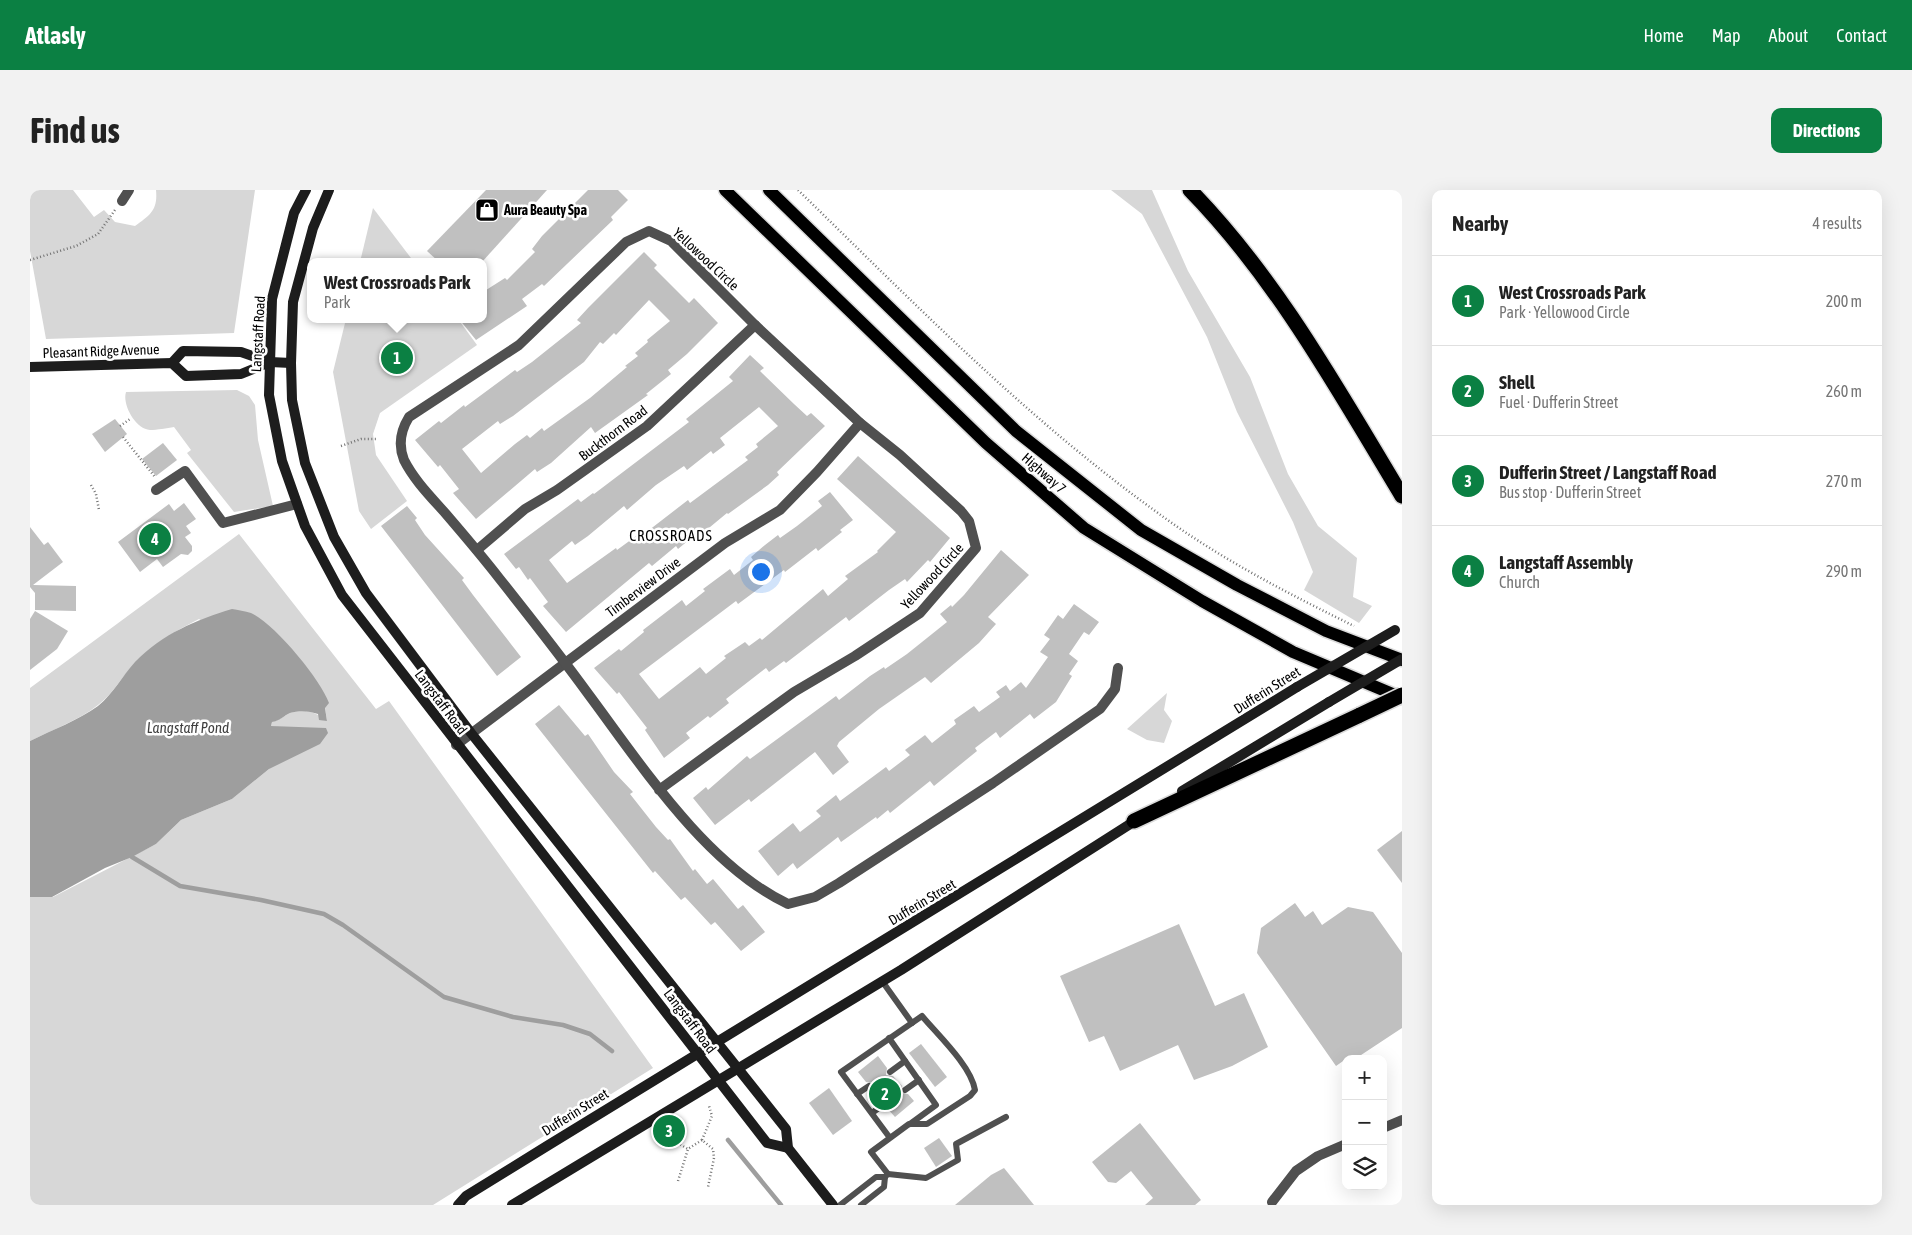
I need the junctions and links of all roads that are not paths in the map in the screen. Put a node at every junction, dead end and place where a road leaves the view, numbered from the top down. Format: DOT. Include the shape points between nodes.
graph roads {
  1 [pos="129,190"];
  2 [pos="306,190"];
  3 [pos="330,190"];
  4 [pos="724,190"];
  5 [pos="770,190"];
  6 [pos="1190,190"];
  7 [pos="122,201"];
  8 [pos="755,325"];
  9 [pos="270,362"];
  10 [pos="172,363"];
  11 [pos="291,363"];
  12 [pos="30,367"];
  13 [pos="860,423"];
  14 [pos="156,490"];
  15 [pos="1402,496"];
  16 [pos="297,504"];
  17 [pos="477,550"];
  18 [pos="1398,628"];
  19 [pos="1402,660"];
  20 [pos="565,662"];
  21 [pos="1118,668"];
  22 [pos="1402,696"];
  23 [pos="471,733"];
  24 [pos="456,745"];
  25 [pos="659,790"];
  26 [pos="1134,821"];
  27 [pos="882,981"];
  28 [pos="912,1022"];
  29 [pos="889,1038"];
  30 [pos="716,1042"];
  31 [pos="698,1053"];
  32 [pos="905,1061"];
  33 [pos="736,1068"];
  34 [pos="890,1072"];
  35 [pos="717,1080"];
  36 [pos="919,1080"];
  37 [pos="869,1086"];
  38 [pos="905,1090"];
  39 [pos="857,1094"];
  40 [pos="884,1104"];
  41 [pos="872,1114"];
  42 [pos="1006,1117"];
  43 [pos="1402,1120"];
  44 [pos="908,1124"];
  45 [pos="1387,1126"];
  46 [pos="890,1138"];
  47 [pos="1344,1145"];
  48 [pos="788,1148"];
  49 [pos="886,1176"];
  50 [pos="1272,1202"];
  51 [pos="458,1205"];
  52 [pos="512,1205"];
  53 [pos="833,1205"];
  54 [pos="840,1205"];
  55 [pos="861,1205"];
  1 -- 7 [label="street"];
  2 -- 9 [label="main road, Langstaff Road" via="294,212 272,299"];
  3 -- 11 [label="main road, Langstaff Road" via="313,228 293,302"];
  4 -- 22 [label="main road, Highway 7" via="986,443 1084,528 1202,601 1293,652"];
  5 -- 19 [label="main road, Highway 7" via="1016,431 1141,530 1326,631"];
  6 -- 15 [label="highway" via="1226,227 1298,326"];
  8 -- 13 [label="street, Yellowood Circle"];
  8 -- 17 [label="street, Buckthorn Road" via="647,426 557,490 525,508"];
  8 -- 17 [label="street, Yellowood Circle" via="671,241 649,231 626,242 519,346 409,417 400,438 404,458 421,486"];
  9 -- 10 [label="main road, Pleasant Ridge Avenue" via="241,374 186,376"];
  9 -- 10 [label="main road, Pleasant Ridge Avenue" via="241,352 182,350"];
  9 -- 11 [label="main road, Pleasant Ridge Avenue"];
  9 -- 16 [label="main road, Langstaff Road" via="269,395 282,461"];
  10 -- 12 [label="main road, Pleasant Ridge Avenue"];
  11 -- 23 [label="main road, Langstaff Road" via="292,400 305,463 334,538 366,593"];
  13 -- 20 [label="street, Timberview Drive" via="780,510 725,543"];
  13 -- 25 [label="street, Yellowood Circle" via="961,511 969,521 976,548 920,613 794,692"];
  14 -- 16 [label="street" via="185,471 223,523"];
  16 -- 24 [label="main road, Langstaff Road" via="305,526 342,595"];
  17 -- 20 [label="street, Yellowood Circle"];
  18 -- 30 [label="main road, Dufferin Street, bridge"];
  19 -- 26 [label="main road, bridge"];
  20 -- 23 [label="street, Timberview Drive"];
  20 -- 25 [label="street, Yellowood Circle"];
  21 -- 25 [label="street, Yellowood Circle" via="1115,689 1093,713 993,783 839,883 799,902 788,904 746,877 699,836"];
  22 -- 26 [label="highway, bridge"];
  23 -- 24 [label="street, Timberview Drive"];
  23 -- 30 [label="main road, Langstaff Road"];
  24 -- 31 [label="main road, Langstaff Road"];
  26 -- 27 [label="main road"];
  27 -- 28 [label="lane"];
  27 -- 33 [label="main road"];
  28 -- 29 [label="lane"];
  28 -- 44 [label="lane" via="922,1016 966,1070 975,1090 927,1124"];
  29 -- 32 [label="lane"];
  29 -- 39 [label="lane" via="841,1072"];
  30 -- 31 [label="main road, Dufferin Street"];
  30 -- 33 [label="main road, Langstaff Road"];
  31 -- 35 [label="main road, Langstaff Road"];
  31 -- 51 [label="main road, Dufferin Street" via="466,1196"];
  32 -- 34 [label="lane"];
  32 -- 36 [label="lane"];
  33 -- 35 [label="main road"];
  33 -- 48 [label="main road, Langstaff Road" via="786,1129"];
  35 -- 48 [label="main road, Langstaff Road" via="767,1143"];
  35 -- 52 [label="main road"];
  36 -- 38 [label="lane"];
  36 -- 44 [label="lane" via="936,1105"];
  37 -- 39 [label="lane"];
  39 -- 41 [label="lane"];
  40 -- 41 [label="lane"];
  41 -- 46 [label="lane"];
  42 -- 49 [label="lane" via="956,1144 958,1160 926,1178"];
  43 -- 45 [label="street"];
  44 -- 46 [label="lane"];
  46 -- 49 [label="lane" via="871,1152"];
  47 -- 50 [label="street" via="1318,1156 1296,1171"];
  48 -- 53 [label="main road, Langstaff Road"];
  49 -- 54 [label="lane" via="876,1177"];
  49 -- 55 [label="lane" via="884,1187"];
}
